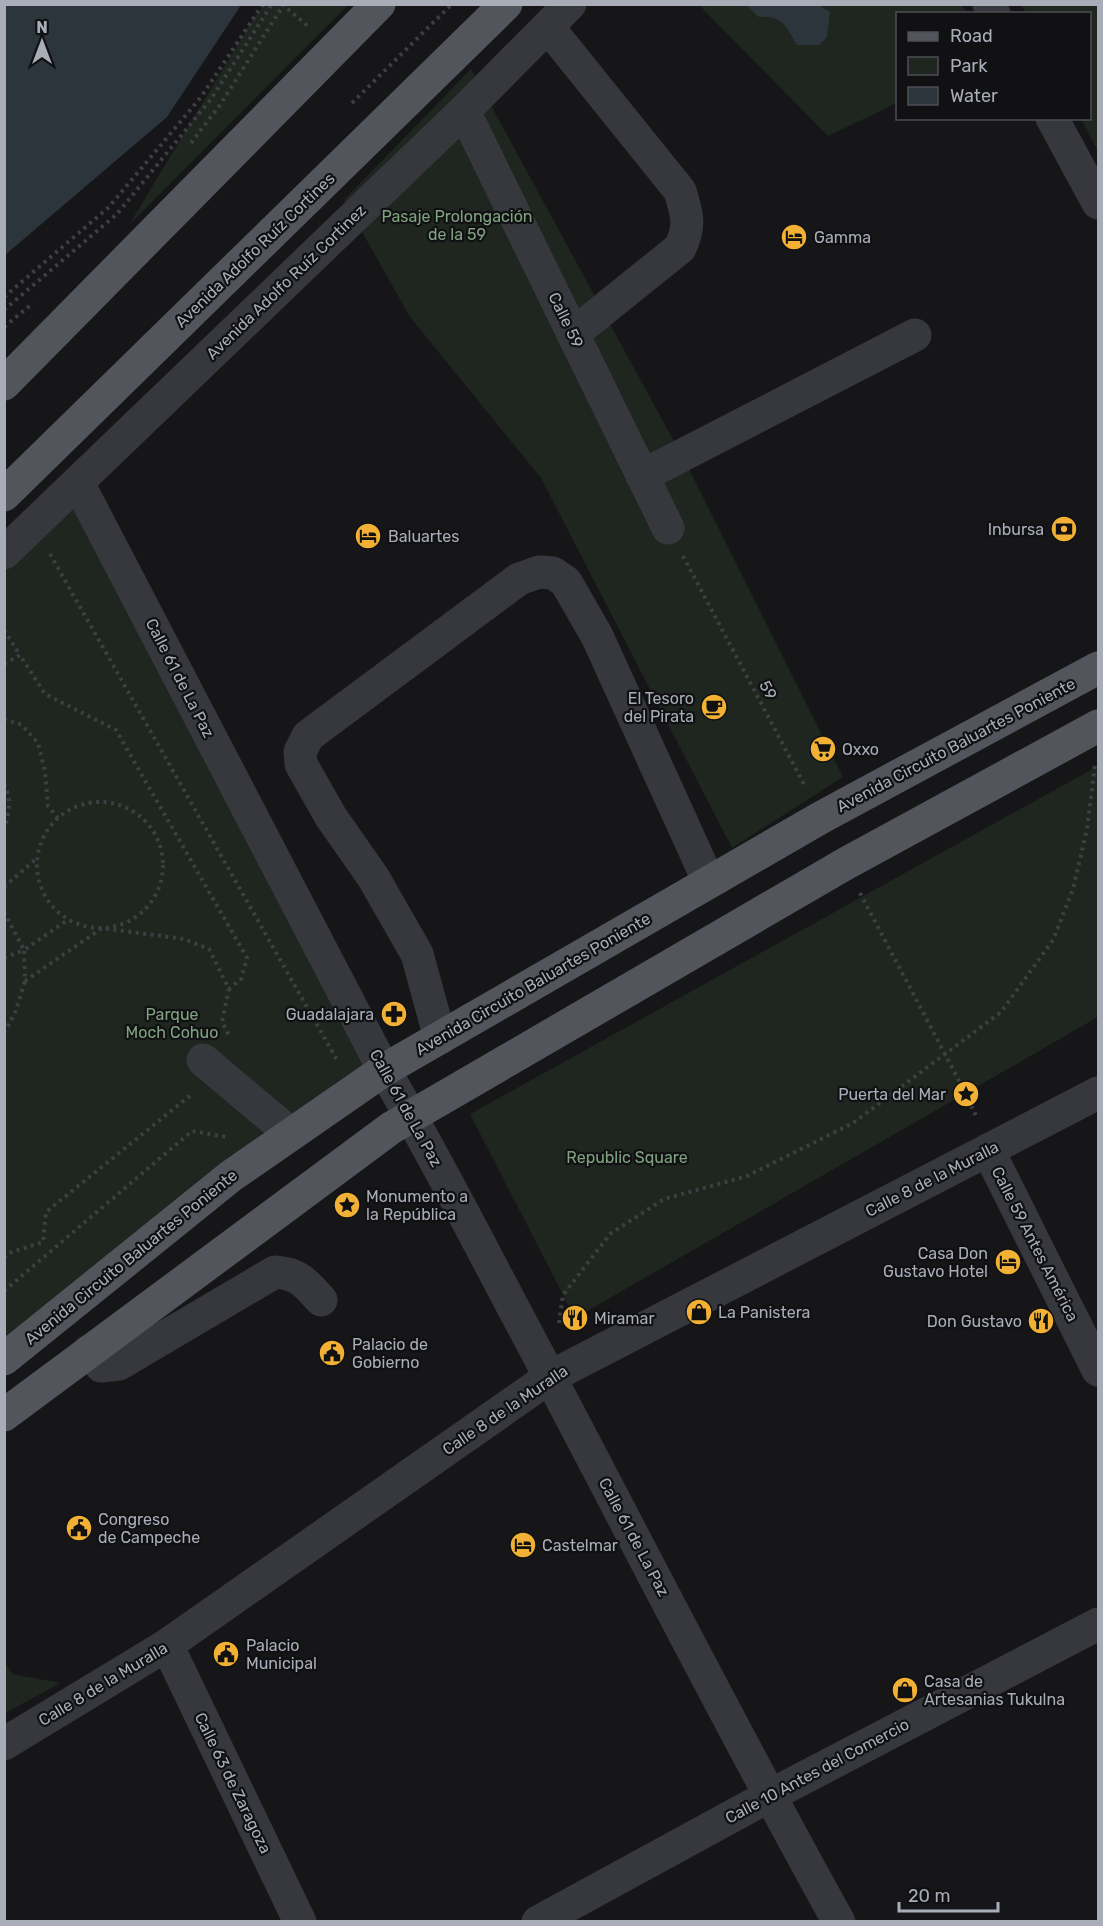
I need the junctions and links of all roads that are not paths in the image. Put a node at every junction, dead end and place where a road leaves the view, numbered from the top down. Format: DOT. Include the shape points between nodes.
graph roads {
  1 [pos="378,4"];
  2 [pos="506,4"];
  3 [pos="559,16"];
  4 [pos="464,111"];
  5 [pos="1053,120"];
  6 [pos="1098,203"];
  7 [pos="573,334"];
  8 [pos="915,335"];
  9 [pos="4,384"];
  10 [pos="642,476"];
  11 [pos="78,483"];
  12 [pos="4,495"];
  13 [pos="668,528"];
  14 [pos="4,553"];
  15 [pos="1098,668"];
  16 [pos="1094,729"];
  17 [pos="709,882"];
  18 [pos="440,1038"];
  19 [pos="384,1070"];
  20 [pos="202,1074"];
  21 [pos="1098,1093"];
  22 [pos="411,1116"];
  23 [pos="291,1134"];
  24 [pos="988,1150"];
  25 [pos="321,1300"];
  26 [pos="89,1351"];
  27 [pos="4,1359"];
  28 [pos="1098,1370"];
  29 [pos="550,1377"];
  30 [pos="4,1415"];
  31 [pos="1098,1624"];
  32 [pos="166,1646"];
  33 [pos="4,1744"];
  34 [pos="769,1796"];
  35 [pos="300,1922"];
  36 [pos="538,1922"];
  37 [pos="839,1922"];
  1 -- 9 [label="main road"];
  2 -- 12 [label="main road, Avenida Adolfo Ruíz Cortines"];
  3 -- 4 [label="street, Avenida Adolfo Ruíz Cortinez"];
  3 -- 7 [label="street" via="680,191 688,232 680,248"];
  4 -- 7 [label="street, Calle 59"];
  4 -- 11 [label="street, Avenida Adolfo Ruíz Cortinez"];
  5 -- 6 [label="street"];
  7 -- 10 [label="street, Calle 59"];
  8 -- 10 [label="street"];
  10 -- 13 [label="street, Calle 59"];
  11 -- 14 [label="street, Avenida Adolfo Ruíz Cortinez"];
  11 -- 19 [label="street, Calle 61 de La Paz"];
  15 -- 17 [label="main road, Avenida Circuito Baluartes Poniente"];
  16 -- 22 [label="main road" via="845,864"];
  17 -- 18 [label="main road, Avenida Circuito Baluartes Poniente"];
  17 -- 18 [label="street" via="597,636 566,582 553,573 538,572 519,579 308,736 300,752 301,764 331,817 374,878 417,954"];
  18 -- 19 [label="main road, Avenida Circuito Baluartes Poniente"];
  19 -- 22 [label="street, Calle 61 de La Paz"];
  19 -- 23 [label="main road, Avenida Circuito Baluartes Poniente"];
  20 -- 23 [label="street"];
  21 -- 24 [label="street, Calle 8 de la Muralla"];
  22 -- 26 [label="main road"];
  22 -- 29 [label="street, Calle 61 de La Paz"];
  23 -- 27 [label="main road, Avenida Circuito Baluartes Poniente" via="231,1176"];
  24 -- 28 [label="street, Calle 59 Antes América"];
  24 -- 29 [label="street, Calle 8 de la Muralla"];
  25 -- 26 [label="street" via="301,1278 275,1272 119,1364 101,1366"];
  26 -- 30 [label="main road"];
  29 -- 32 [label="street, Calle 8 de la Muralla"];
  29 -- 34 [label="street, Calle 61 de La Paz"];
  31 -- 34 [label="street, Calle 10 Antes del Comercio"];
  32 -- 33 [label="street, Calle 8 de la Muralla"];
  32 -- 35 [label="street, Calle 63 de Zaragoza"];
  34 -- 36 [label="street, Calle 10 Antes del Comercio"];
  34 -- 37 [label="street, Calle 61 de La Paz"];
}
